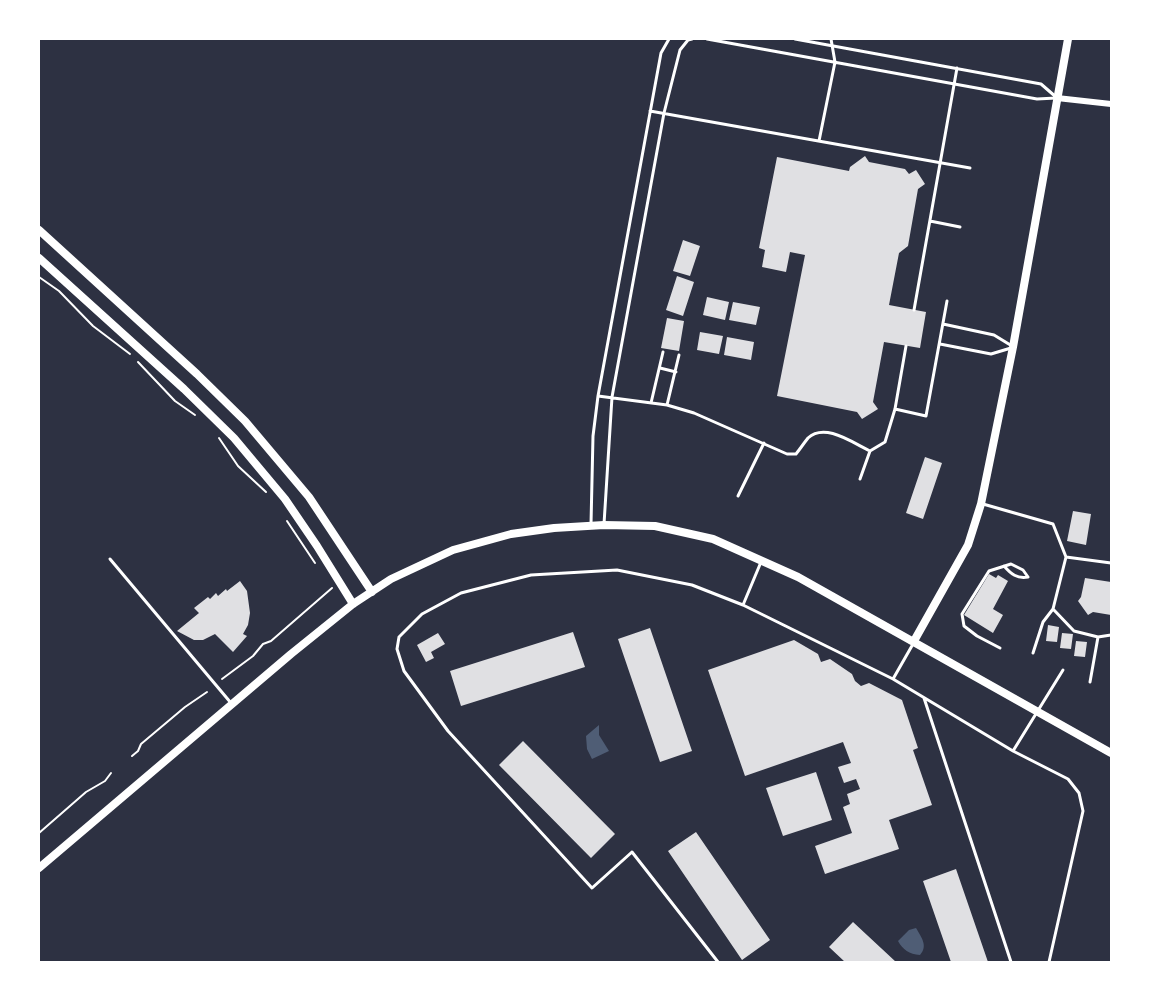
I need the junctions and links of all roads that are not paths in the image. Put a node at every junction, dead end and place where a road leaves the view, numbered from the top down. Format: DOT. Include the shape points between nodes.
graph roads {
  1 [pos="669,39"];
  2 [pos="692,39"];
  3 [pos="707,39"];
  4 [pos="795,39"];
  5 [pos="831,39"];
  6 [pos="1068,39"];
  7 [pos="832,46"];
  8 [pos="835,62"];
  9 [pos="957,68"];
  10 [pos="954,85"];
  11 [pos="1057,98"];
  12 [pos="1111,104"];
  13 [pos="650,111"];
  14 [pos="664,113"];
  15 [pos="819,141"];
  16 [pos="940,162"];
  17 [pos="970,168"];
  18 [pos="930,221"];
  19 [pos="960,226"];
  20 [pos="39,230"];
  21 [pos="39,258"];
  22 [pos="947,301"];
  23 [pos="914,310"];
  24 [pos="943,324"];
  25 [pos="939,344"];
  26 [pos="906,346"];
  27 [pos="1013,347"];
  28 [pos="663,352"];
  29 [pos="679,355"];
  30 [pos="660,368"];
  31 [pos="676,372"];
  32 [pos="598,396"];
  33 [pos="612,397"];
  34 [pos="651,403"];
  35 [pos="667,405"];
  36 [pos="895,409"];
  37 [pos="764,443"];
  38 [pos="870,451"];
  39 [pos="860,479"];
  40 [pos="738,496"];
  41 [pos="981,504"];
  42 [pos="604,525"];
  43 [pos="591,526"];
  44 [pos="1066,557"];
  45 [pos="110,560"];
  46 [pos="762,560"];
  47 [pos="1111,563"];
  48 [pos="1005,566"];
  49 [pos="372,592"];
  50 [pos="353,604"];
  51 [pos="743,605"];
  52 [pos="1053,609"];
  53 [pos="1111,635"];
  54 [pos="1098,637"];
  55 [pos="914,641"];
  56 [pos="1000,648"];
  57 [pos="1033,653"];
  58 [pos="1063,670"];
  59 [pos="892,679"];
  60 [pos="1090,682"];
  61 [pos="924,698"];
  62 [pos="232,704"];
  63 [pos="1036,711"];
  64 [pos="1013,751"];
  65 [pos="1111,753"];
  66 [pos="39,868"];
  67 [pos="718,962"];
  68 [pos="1011,962"];
  69 [pos="1049,962"];
  1 -- 13 [label="lane" via="661,53"];
  2 -- 14 [label="lane" via="680,50"];
  3 -- 8 [label="lane"];
  4 -- 7 [label="lane"];
  5 -- 7 [label="lane"];
  6 -- 11 [label="street"];
  7 -- 8 [label="lane"];
  7 -- 9 [label="lane"];
  8 -- 10 [label="lane"];
  8 -- 15 [label="lane"];
  9 -- 10 [label="lane"];
  9 -- 11 [label="lane" via="1041,84"];
  10 -- 11 [label="lane" via="1037,99"];
  10 -- 16 [label="lane"];
  11 -- 12 [label="street"];
  11 -- 27 [label="street"];
  13 -- 14 [label="lane"];
  13 -- 32 [label="lane"];
  14 -- 15 [label="lane"];
  14 -- 33 [label="lane"];
  15 -- 16 [label="lane"];
  16 -- 17 [label="lane"];
  16 -- 18 [label="lane"];
  18 -- 19 [label="lane"];
  18 -- 23 [label="lane"];
  20 -- 49 [label="main road" via="245,421 309,496"];
  21 -- 50 [label="main road" via="234,438 296,515"];
  22 -- 24 [label="lane"];
  24 -- 25 [label="lane"];
  24 -- 27 [label="lane" via="994,335"];
  25 -- 27 [label="lane" via="991,354"];
  25 -- 36 [label="lane" via="926,416"];
  26 -- 36 [label="lane"];
  27 -- 41 [label="street"];
  28 -- 30 [label="lane"];
  29 -- 31 [label="lane"];
  30 -- 31 [label="lane"];
  30 -- 34 [label="lane"];
  31 -- 35 [label="lane"];
  32 -- 33 [label="lane"];
  32 -- 43 [label="lane"];
  33 -- 34 [label="lane"];
  33 -- 42 [label="lane"];
  34 -- 35 [label="lane"];
  35 -- 37 [label="lane"];
  36 -- 38 [label="lane" via="885,442"];
  37 -- 38 [label="lane" via="796,454 809,437 828,432"];
  37 -- 40 [label="lane"];
  38 -- 39 [label="lane"];
  41 -- 44 [label="lane" via="1053,524"];
  41 -- 55 [label="street" via="968,545"];
  42 -- 43 [label="main road"];
  42 -- 46 [label="main road" via="655,526 713,539"];
  43 -- 49 [label="main road" via="512,534 453,550"];
  44 -- 47 [label="lane"];
  44 -- 52 [label="lane"];
  45 -- 62 [label="lane"];
  46 -- 51 [label="lane"];
  46 -- 55 [label="main road"];
  48 -- 48 [label="lane" via="1020,578 1028,577 1011,564"];
  48 -- 56 [label="lane" via="989,571 962,614 964,626"];
  49 -- 50 [label="main road"];
  50 -- 62 [label="main road"];
  51 -- 59 [label="lane"];
  51 -- 67 [label="lane" via="692,585 617,570 531,575 461,594 422,614 399,637 397,649 404,671 448,731 592,888 632,852"];
  52 -- 54 [label="lane" via="1074,631"];
  52 -- 57 [label="lane" via="1043,622"];
  53 -- 54 [label="lane"];
  54 -- 60 [label="lane"];
  55 -- 59 [label="lane"];
  55 -- 63 [label="main road"];
  58 -- 63 [label="lane"];
  59 -- 61 [label="lane"];
  61 -- 64 [label="lane"];
  61 -- 68 [label="lane"];
  62 -- 66 [label="main road"];
  63 -- 64 [label="lane"];
  63 -- 65 [label="main road"];
  64 -- 69 [label="lane" via="1068,779 1079,793 1083,811"];
}
